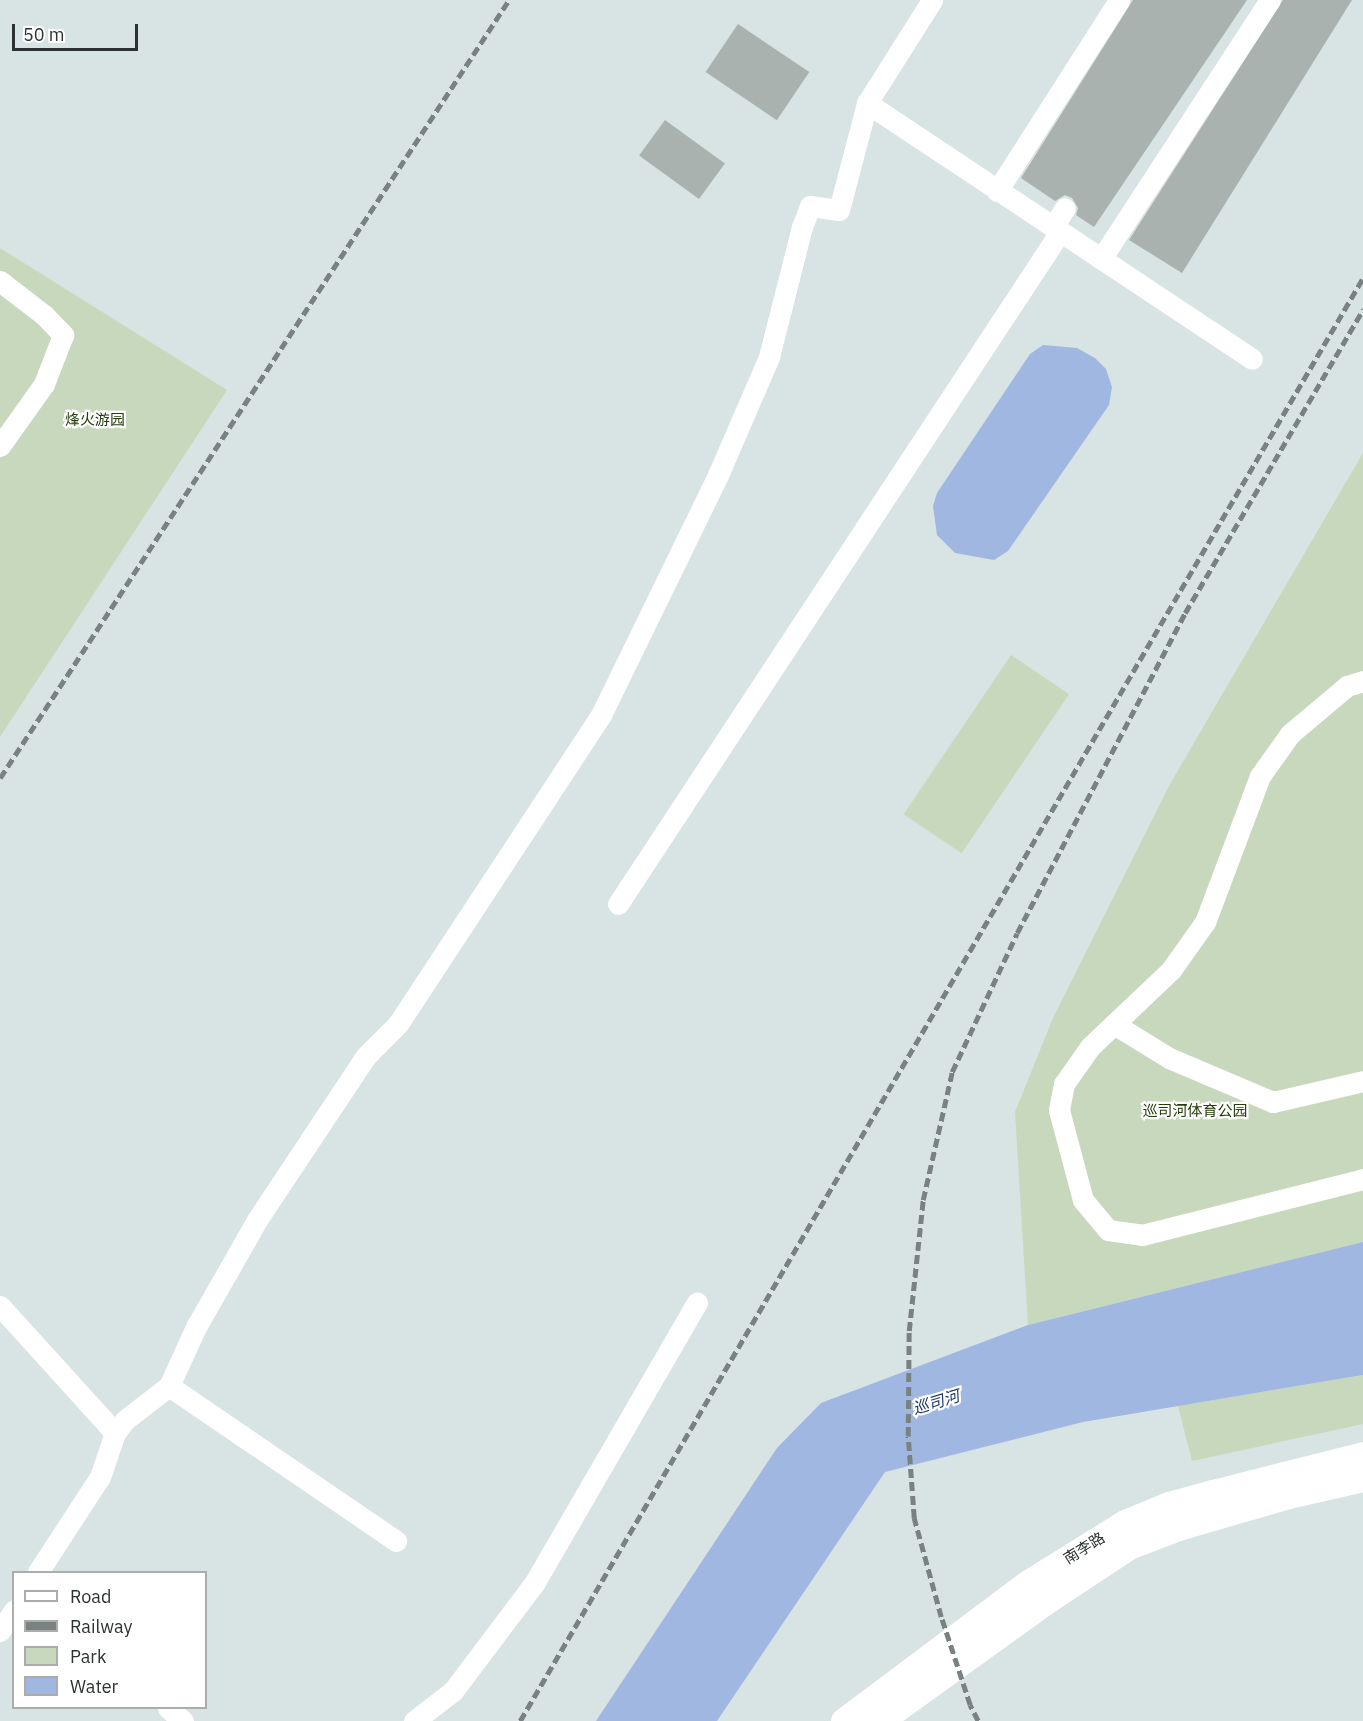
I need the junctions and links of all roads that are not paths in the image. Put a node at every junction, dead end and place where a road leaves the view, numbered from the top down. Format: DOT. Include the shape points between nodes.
graph roads {
  1 [pos="932,0"];
  2 [pos="1119,0"];
  3 [pos="1270,0"];
  4 [pos="867,104"];
  5 [pos="997,191"];
  6 [pos="1065,208"];
  7 [pos="1056,230"];
  8 [pos="1101,259"];
  9 [pos="0,281"];
  10 [pos="1252,359"];
  11 [pos="0,446"];
  12 [pos="1363,681"];
  13 [pos="618,904"];
  14 [pos="1114,1023"];
  15 [pos="1363,1081"];
  16 [pos="1363,1179"];
  17 [pos="698,1302"];
  18 [pos="0,1306"];
  19 [pos="169,1386"];
  20 [pos="115,1433"];
  21 [pos="1363,1455"];
  22 [pos="1363,1478"];
  23 [pos="396,1541"];
  24 [pos="39,1571"];
  25 [pos="12,1612"];
  26 [pos="0,1631"];
  27 [pos="170,1709"];
  28 [pos="183,1721"];
  29 [pos="414,1721"];
  30 [pos="844,1721"];
  31 [pos="879,1721"];
  1 -- 4 [label="street"];
  2 -- 5 [label="street"];
  3 -- 8 [label="street"];
  4 -- 5 [label="street"];
  4 -- 19 [label="street" via="839,210 810,206 769,357 718,474 602,712 398,1024 366,1056 257,1220 196,1327"];
  5 -- 7 [label="street"];
  6 -- 7 [label="street"];
  7 -- 8 [label="street"];
  7 -- 13 [label="street"];
  8 -- 10 [label="street"];
  9 -- 11 [label="street" via="63,334 44,384"];
  12 -- 14 [label="street" via="1347,686 1290,734 1260,776 1205,922 1171,970"];
  14 -- 15 [label="street" via="1169,1058 1273,1102"];
  14 -- 16 [label="street" via="1090,1047 1064,1084 1059,1110 1083,1200 1108,1230 1142,1235"];
  17 -- 29 [label="street" via="535,1582 453,1691"];
  18 -- 20 [label="street"];
  19 -- 20 [label="street" via="125,1420"];
  19 -- 23 [label="street"];
  20 -- 24 [label="street" via="100,1477"];
  21 -- 30 [label="main road, 南李路" via="1213,1492 1125,1523 1027,1584"];
  22 -- 31 [label="main road, 南李路" via="1288,1495 1178,1527 1129,1546"];
  25 -- 26 [label="street"];
  27 -- 28 [label="street"];
}
